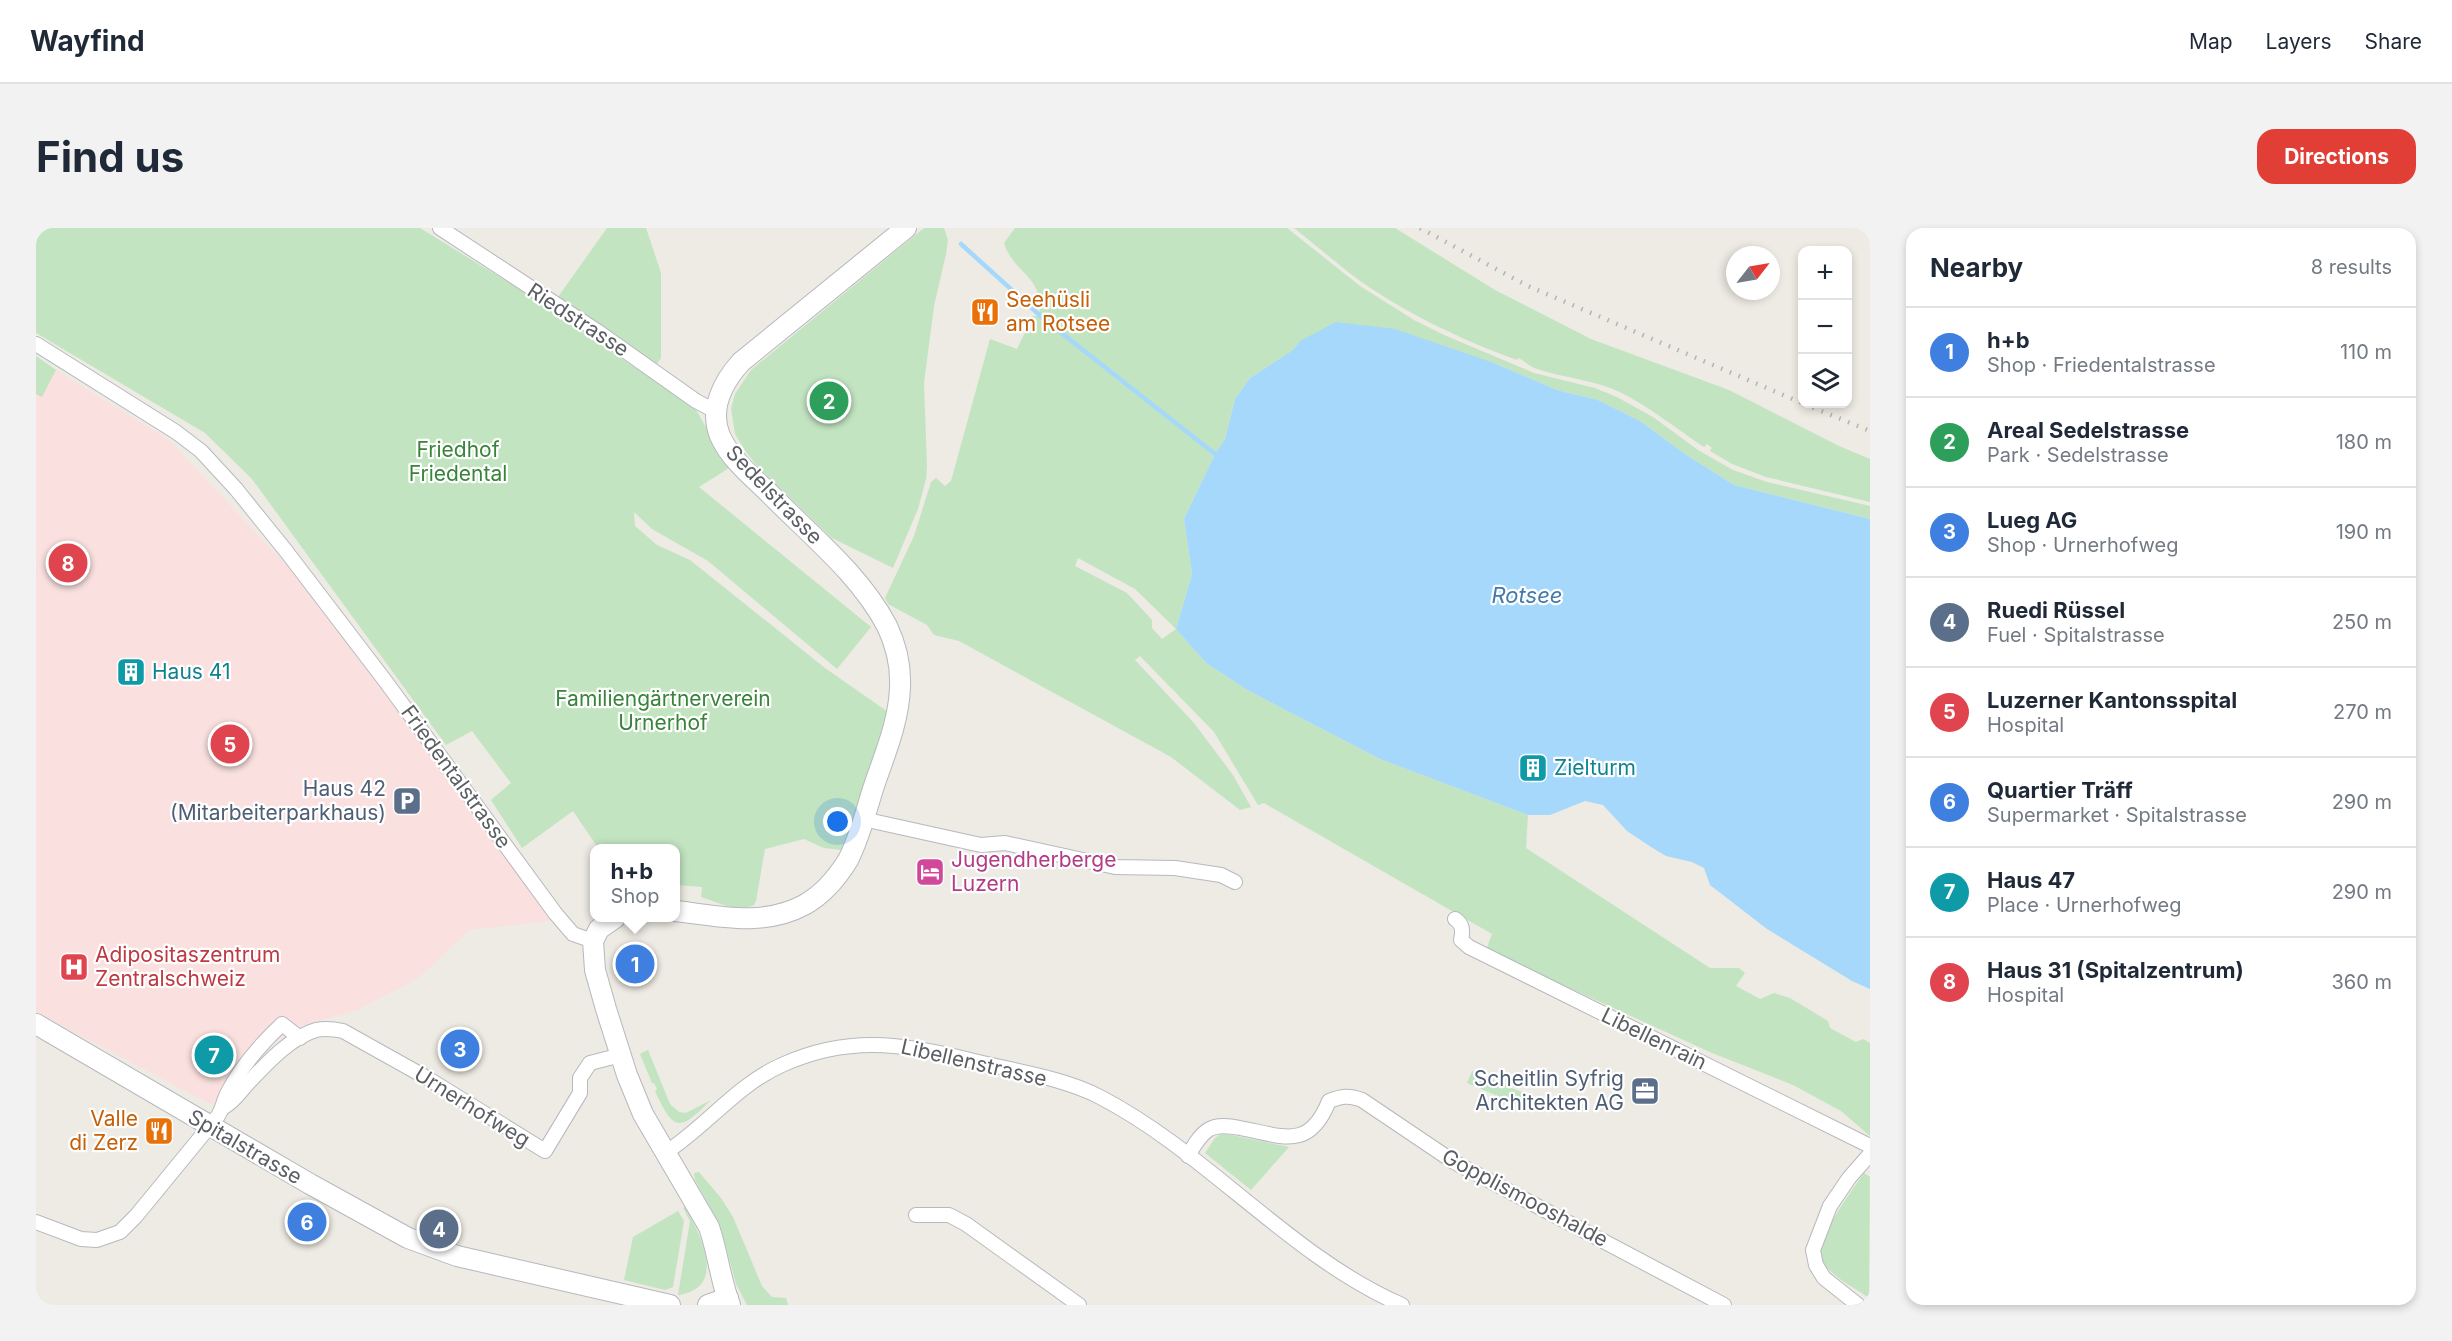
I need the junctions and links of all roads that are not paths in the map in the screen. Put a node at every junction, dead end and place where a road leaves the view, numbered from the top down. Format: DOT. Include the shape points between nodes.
graph roads {
  1 [pos="440,228"];
  2 [pos="906,228"];
  3 [pos="36,344"];
  4 [pos="717,412"];
  5 [pos="863,819"];
  6 [pos="1235,882"];
  7 [pos="680,912"];
  8 [pos="1455,919"];
  9 [pos="609,922"];
  10 [pos="593,941"];
  11 [pos="36,1024"];
  12 [pos="300,1038"];
  13 [pos="621,1055"];
  14 [pos="224,1107"];
  15 [pos="209,1126"];
  16 [pos="665,1153"];
  17 [pos="1869,1155"];
  18 [pos="1188,1156"];
  19 [pos="916,1215"];
  20 [pos="36,1222"];
  21 [pos="729,1302"];
  22 [pos="670,1305"];
  23 [pos="708,1305"];
  24 [pos="1079,1305"];
  25 [pos="1402,1305"];
  26 [pos="1724,1305"];
  27 [pos="1858,1305"];
  1 -- 4 [label="street, Riedstrasse"];
  2 -- 4 [label="main road" via="741,362 722,389"];
  3 -- 10 [label="street, Friedentalstrasse" via="201,451 386,682 555,913 573,934"];
  4 -- 5 [label="main road, Sedelstrasse" via="719,432 731,455 842,566 875,607 894,644 900,674 899,702"];
  5 -- 6 [label="street" via="981,845 1005,843 1115,867 1175,868 1221,875"];
  5 -- 7 [label="main road, Sedelstrasse" via="842,870 803,906 760,919"];
  8 -- 17 [label="street, Libellenrain" via="1463,930 1461,940 1469,947"];
  9 -- 10 [label="main road" via="599,929"];
  10 -- 13 [label="main road" via="595,973"];
  11 -- 15 [label="main road, Spitalstrasse"];
  12 -- 13 [label="street, Urnerhofweg" via="315,1031 343,1031 545,1151 580,1093 580,1078 590,1063"];
  12 -- 14 [label="street, Urnerhofweg"];
  12 -- 14 [label="street, Urnerhofweg" via="282,1024 243,1067 225,1097"];
  13 -- 16 [label="main road" via="644,1114"];
  14 -- 15 [label="street, Urnerhofweg"];
  15 -- 20 [label="street, Urnerhofweg" via="120,1232 97,1240 81,1239"];
  15 -- 22 [label="main road, Spitalstrasse" via="381,1225 437,1250"];
  16 -- 18 [label="street, Libellenstrasse" via="693,1134 740,1090 782,1065 828,1049 886,1044 959,1057 1099,1096"];
  16 -- 21 [label="main road" via="709,1227"];
  17 -- 27 [label="street, Libellenrain" via="1830,1206 1812,1250 1824,1278"];
  18 -- 25 [label="street, Libellenstrasse" via="1344,1275"];
  18 -- 26 [label="street, Gopplismooshalde" via="1203,1135 1218,1126 1289,1137 1304,1135 1315,1126 1329,1101 1352,1096 1454,1162"];
  19 -- 24 [label="street" via="949,1215 966,1224"];
  21 -- 23 [label="main road"];
}
